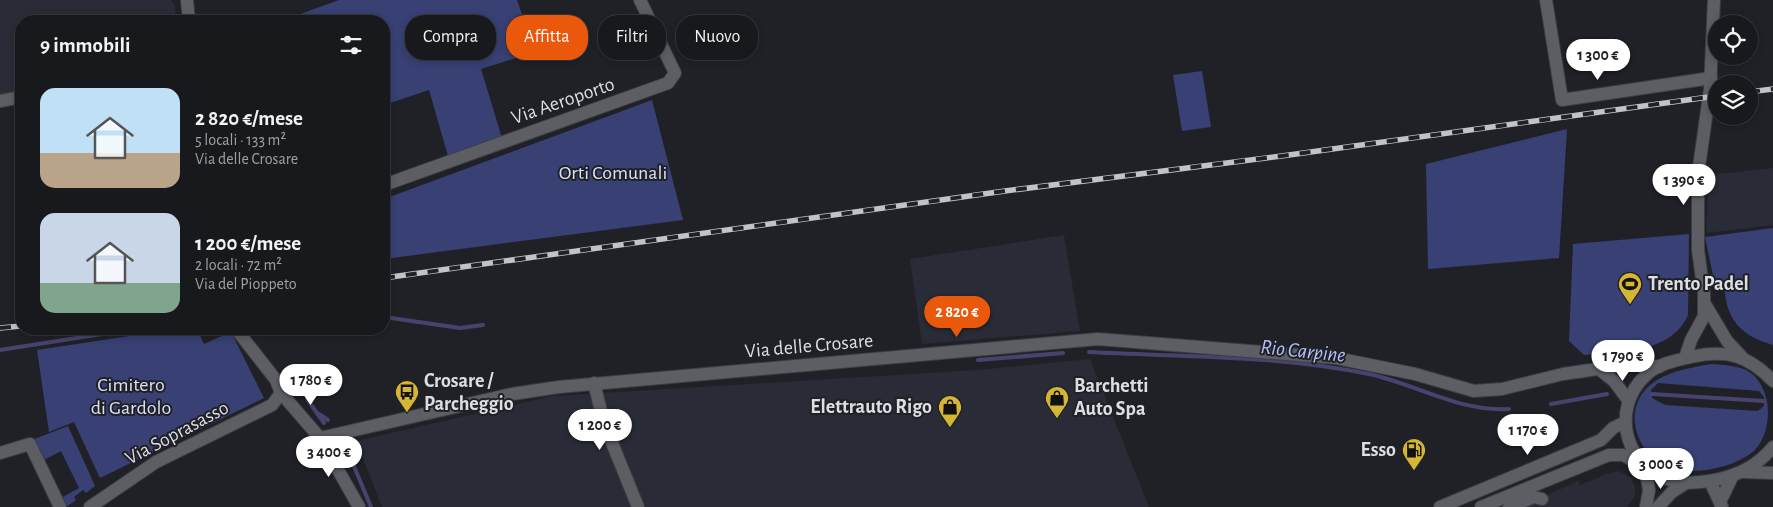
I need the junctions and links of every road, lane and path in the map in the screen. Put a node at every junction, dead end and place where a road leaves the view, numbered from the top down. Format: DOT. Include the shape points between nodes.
graph roads {
  1 [pos="187,0"];
  2 [pos="640,0"];
  3 [pos="1546,0"];
  4 [pos="1714,0"];
  5 [pos="188,15"];
  6 [pos="1710,75"];
  7 [pos="1708,78"];
  8 [pos="15,99"];
  9 [pos="1708,99"];
  10 [pos="0,102"];
  11 [pos="390,184"];
  12 [pos="1705,304"];
  13 [pos="241,335"];
  14 [pos="1685,358"];
  15 [pos="1746,359"];
  16 [pos="1659,367"];
  17 [pos="1773,367"];
  18 [pos="1599,369"];
  19 [pos="1773,381"];
  20 [pos="594,383"];
  21 [pos="281,393"];
  22 [pos="1628,400"];
  23 [pos="1624,422"];
  24 [pos="320,438"];
  25 [pos="1773,447"];
  26 [pos="0,453"];
  27 [pos="1645,467"];
  28 [pos="1738,473"];
  29 [pos="1773,473"];
  30 [pos="1710,481"];
  31 [pos="1686,483"];
  32 [pos="1542,499"];
  33 [pos="1721,504"];
  34 [pos="60,507"];
  35 [pos="90,507"];
  36 [pos="358,507"];
  37 [pos="638,507"];
  38 [pos="1440,507"];
  39 [pos="1480,507"];
  40 [pos="1509,507"];
  41 [pos="1646,507"];
  42 [pos="1658,507"];
  1 -- 5 [label="street"];
  2 -- 11 [label="street, Via Aeroporto" via="674,73 668,83"];
  3 -- 7 [label="street" via="1562,100"];
  4 -- 6 [label="street"];
  8 -- 10 [label="street"];
  9 -- 12 [label="street" via="1698,174 1698,228"];
  12 -- 14 [label="street" via="1704,316"];
  12 -- 15 [label="street" via="1727,341"];
  13 -- 21 [label="street" via="276,380"];
  14 -- 15 [label="street" via="1720,353"];
  14 -- 16 [label="street"];
  15 -- 17 [label="street"];
  15 -- 19 [label="street"];
  16 -- 18 [label="street, Via delle Crosare" via="1639,363"];
  16 -- 22 [label="street" via="1647,374"];
  18 -- 20 [label="street, Via delle Crosare" via="1502,389 1474,390 1336,358 1098,339"];
  18 -- 22 [label="street" via="1614,381"];
  20 -- 24 [label="street, Via delle Crosare" via="512,394"];
  20 -- 37 [label="street" via="607,430"];
  21 -- 24 [label="street"];
  21 -- 35 [label="street, Via Soprasasso" via="272,405 156,462"];
  22 -- 23 [label="street"];
  23 -- 27 [label="street" via="1628,442"];
  23 -- 38 [label="street" via="1601,440"];
  24 -- 36 [label="street"];
  25 -- 28 [label="street" via="1764,458"];
  26 -- 34 [label="street" via="30,444"];
  27 -- 31 [label="street" via="1675,482"];
  27 -- 39 [label="street" via="1623,455 1609,454"];
  27 -- 41 [label="street"];
  28 -- 29 [label="street"];
  28 -- 30 [label="street"];
  28 -- 33 [label="street"];
  30 -- 31 [label="street"];
  30 -- 33 [label="street"];
  31 -- 42 [label="street"];
  32 -- 40 [label="street" via="1534,497"];
}
